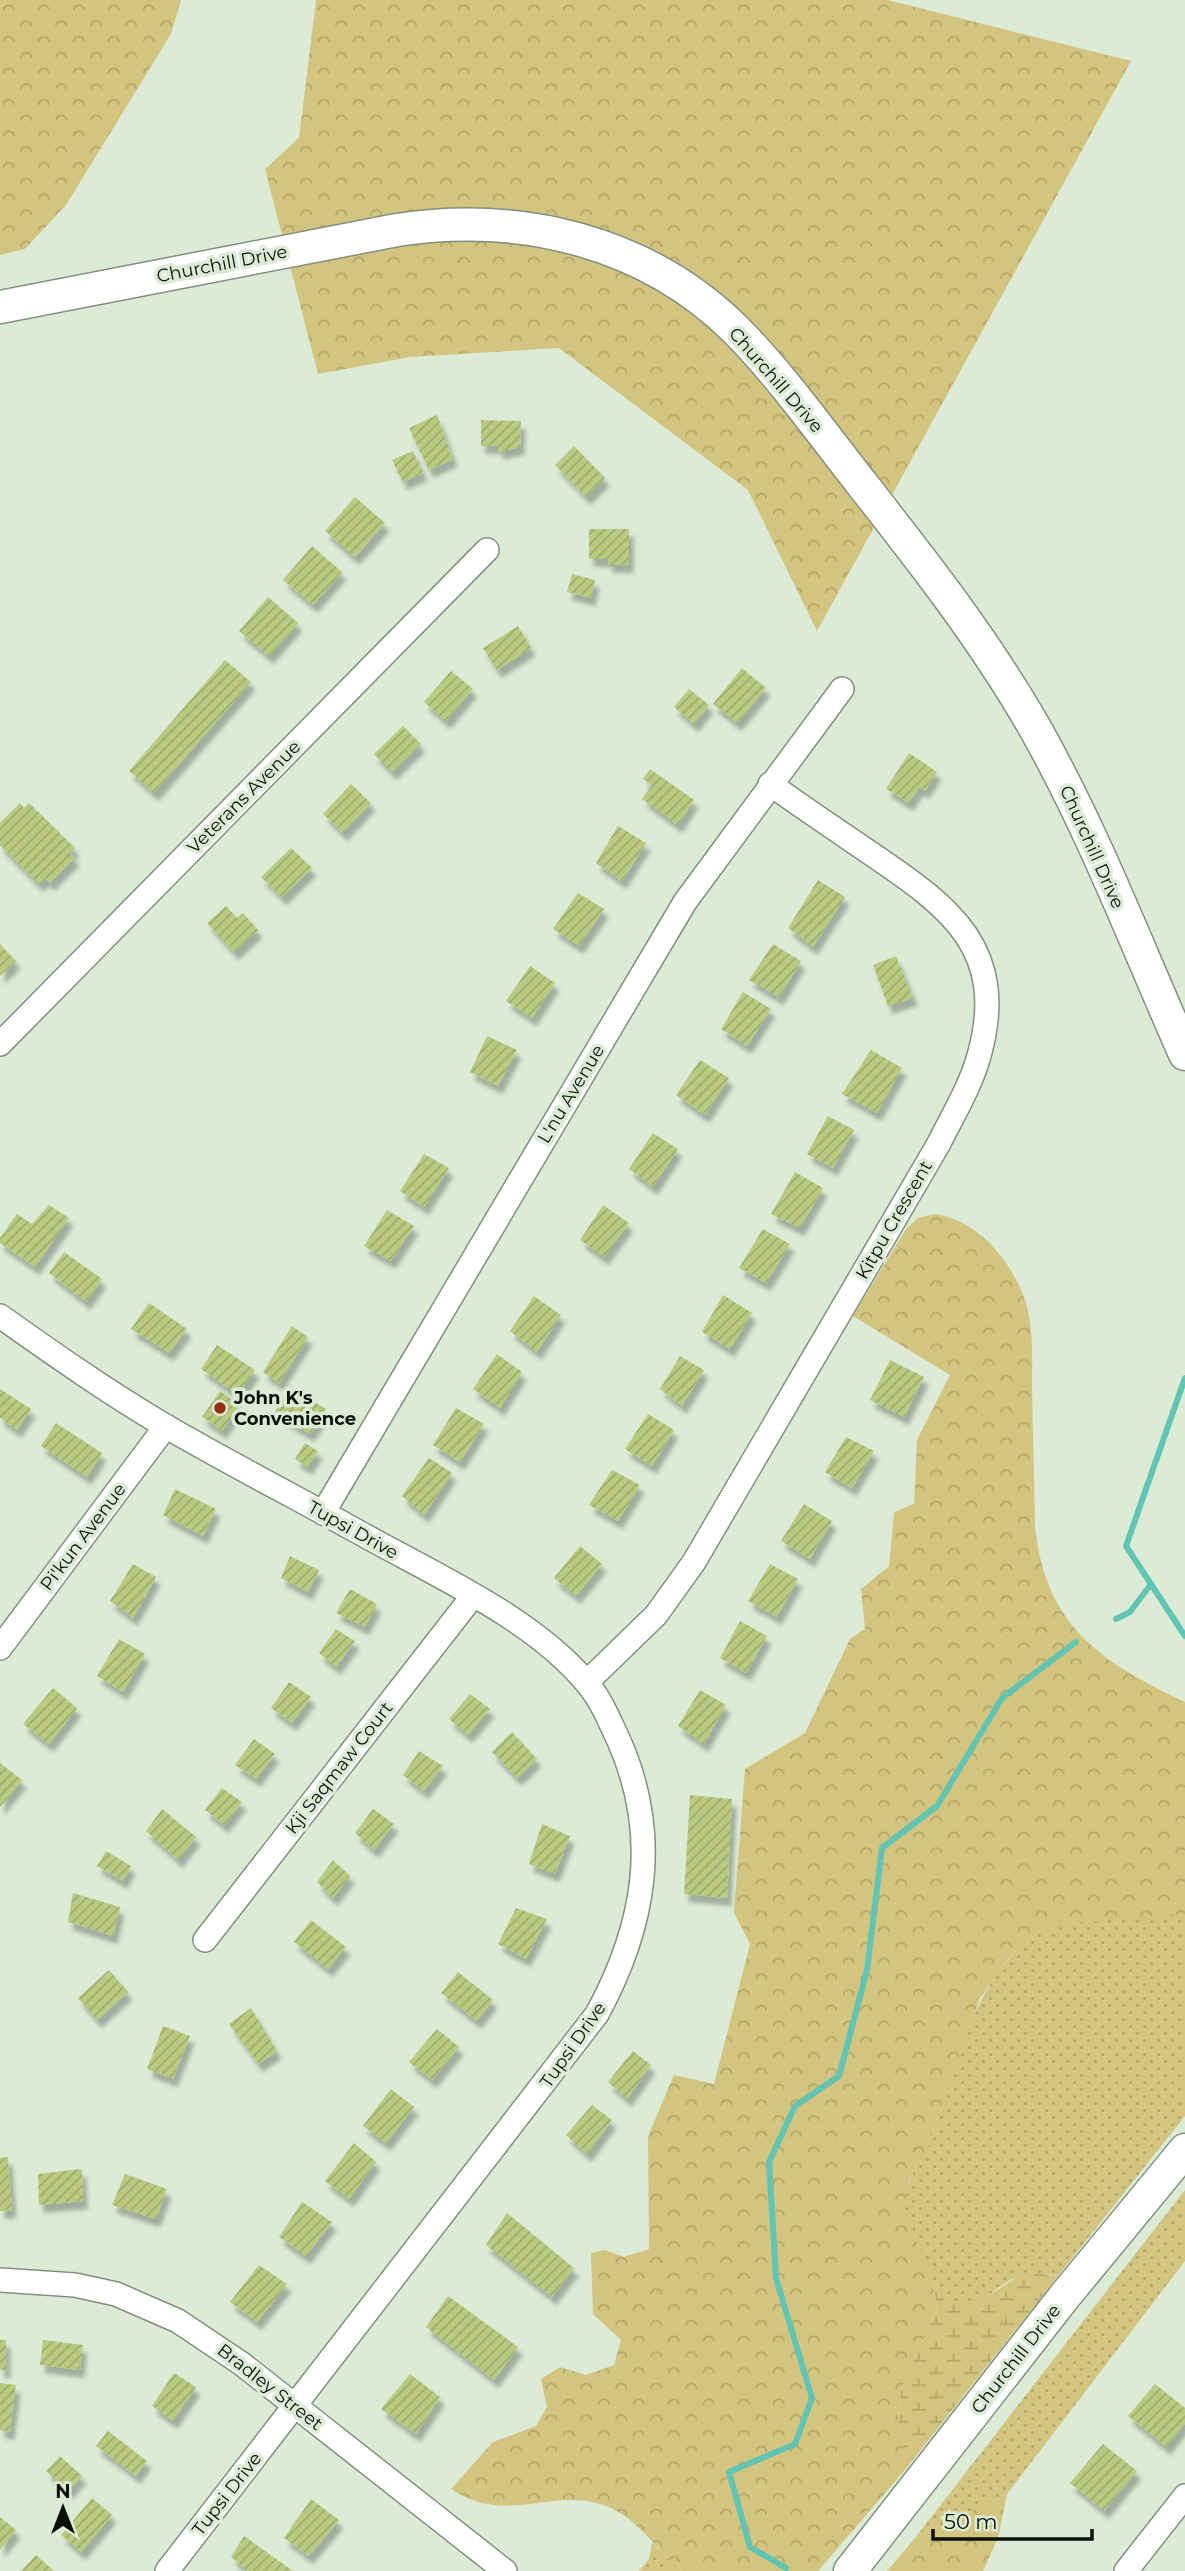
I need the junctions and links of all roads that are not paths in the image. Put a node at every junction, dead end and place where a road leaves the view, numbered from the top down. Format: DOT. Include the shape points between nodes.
graph roads {
  1 [pos="0,307"];
  2 [pos="487,550"];
  3 [pos="842,689"];
  4 [pos="770,784"];
  5 [pos="0,1044"];
  6 [pos="1185,1054"];
  7 [pos="0,1316"];
  8 [pos="166,1426"];
  9 [pos="323,1513"];
  10 [pos="472,1597"];
  11 [pos="0,1648"];
  12 [pos="587,1682"];
  13 [pos="205,1940"];
  14 [pos="1185,2150"];
  15 [pos="0,2280"];
  16 [pos="295,2406"];
  17 [pos="1185,2496"];
  18 [pos="167,2571"];
  19 [pos="505,2571"];
  20 [pos="850,2571"];
  21 [pos="1126,2571"];
  1 -- 6 [label="main road, Churchill Drive" via="397,230 463,223 529,228 584,240 684,288 735,330 777,376 928,568 994,661 1057,770"];
  2 -- 5 [label="street, Veterans Avenue"];
  3 -- 4 [label="street, L'nu Avenue"];
  4 -- 9 [label="street, L'nu Avenue" via="685,902"];
  4 -- 12 [label="street, Kitpu Crescent" via="951,914 980,965 983,1037 972,1075 938,1145 694,1562 656,1615"];
  7 -- 8 [label="street, Tupsi Drive"];
  8 -- 9 [label="street, Tupsi Drive"];
  8 -- 11 [label="street, Pi'kun Avenue"];
  9 -- 10 [label="street, Tupsi Drive"];
  10 -- 12 [label="street, Tupsi Drive" via="542,1642"];
  10 -- 13 [label="street, Kji Saqmaw Court"];
  12 -- 16 [label="street, Tupsi Drive" via="622,1748 642,1822 642,1886 625,1960 580,2038"];
  14 -- 20 [label="main road, Churchill Drive"];
  15 -- 16 [label="street, Bradley Street" via="75,2285 148,2306 209,2340"];
  16 -- 18 [label="street, Tupsi Drive"];
  16 -- 19 [label="street, Bradley Street"];
  17 -- 21 [label="street"];
}
